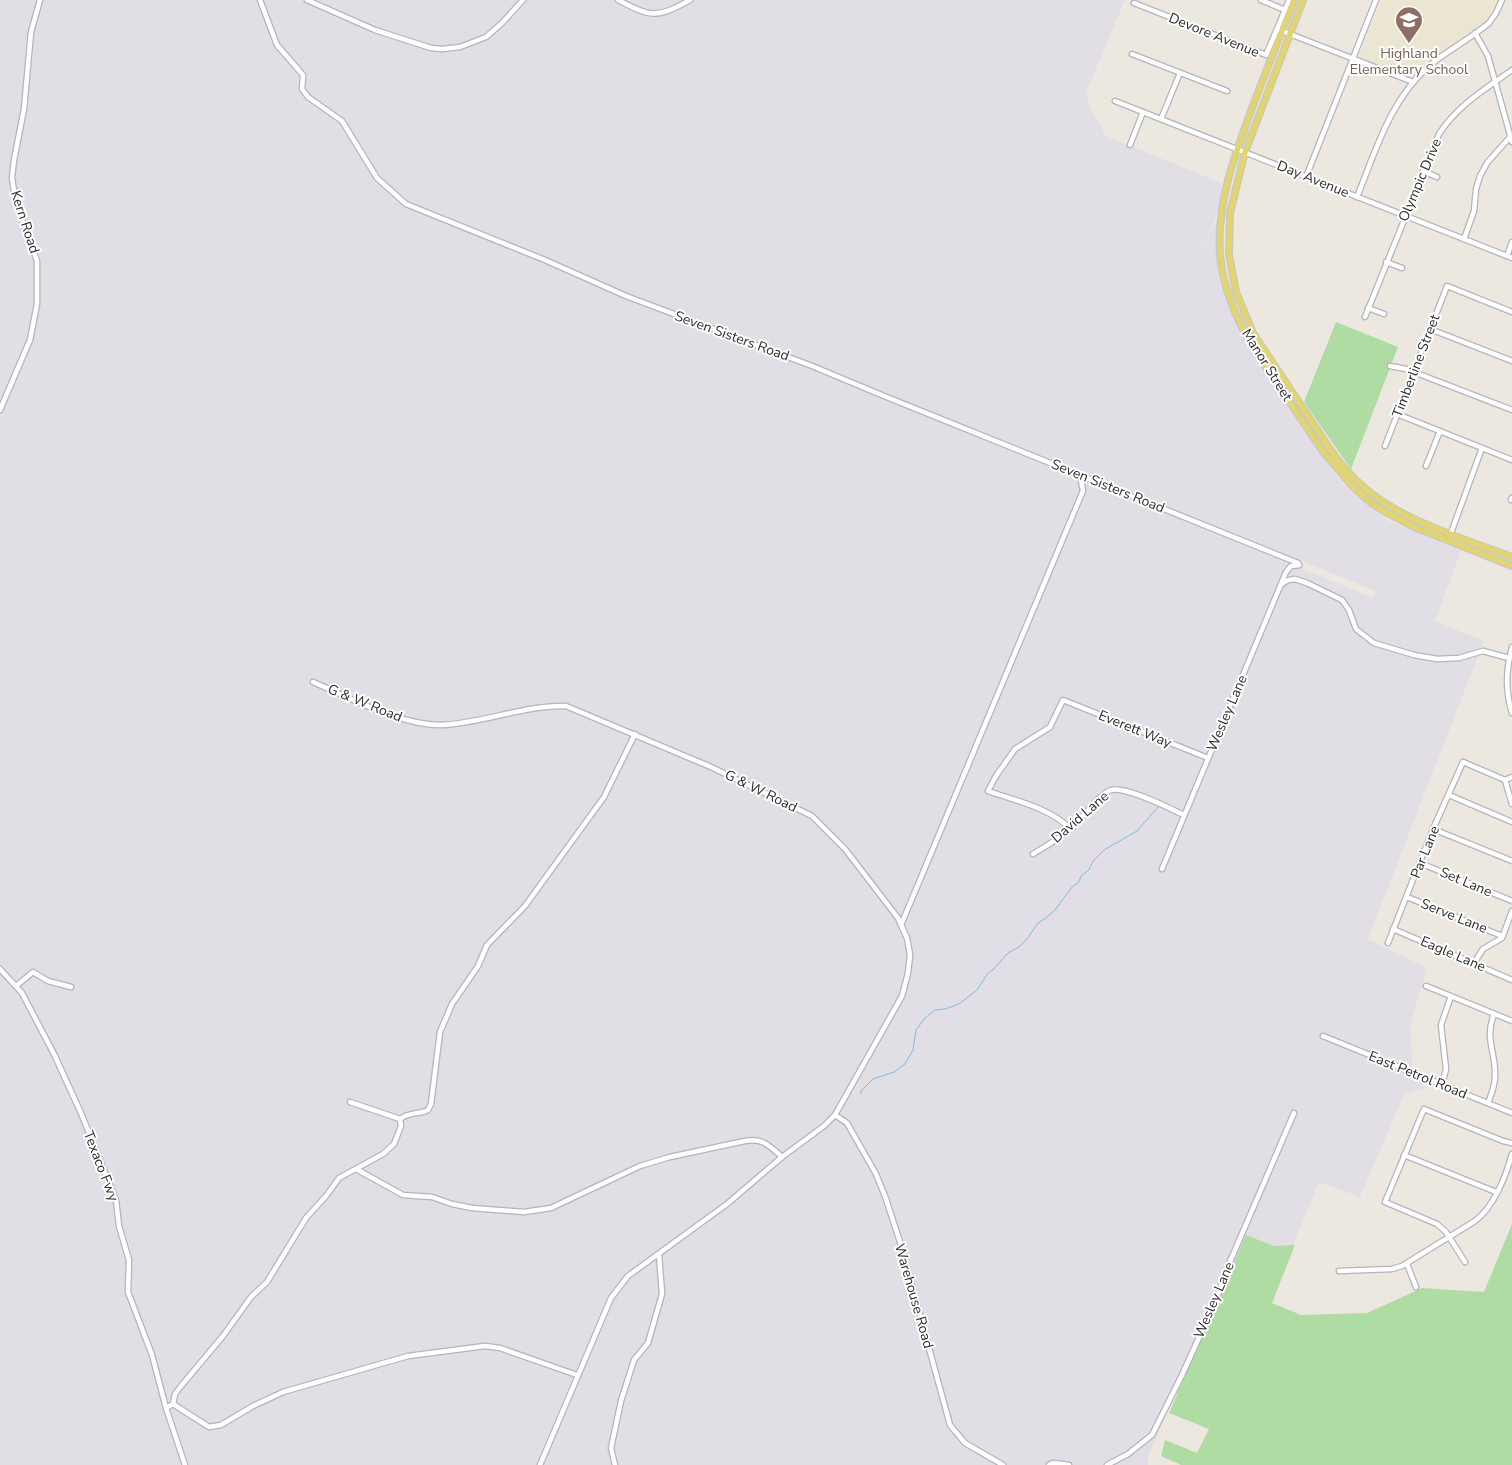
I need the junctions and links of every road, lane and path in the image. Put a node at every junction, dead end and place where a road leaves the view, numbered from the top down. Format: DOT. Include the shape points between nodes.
graph roads {
  1 [pos="40,0"];
  2 [pos="260,0"];
  3 [pos="307,0"];
  4 [pos="523,0"];
  5 [pos="618,0"];
  6 [pos="690,0"];
  7 [pos="1261,0"];
  8 [pos="1289,0"];
  9 [pos="1294,0"];
  10 [pos="1303,0"];
  11 [pos="1376,0"];
  12 [pos="1502,0"];
  13 [pos="1134,3"];
  14 [pos="1285,10"];
  15 [pos="1279,30"];
  16 [pos="1475,33"];
  17 [pos="1290,34"];
  18 [pos="1132,54"];
  19 [pos="1353,59"];
  20 [pos="1512,70"];
  21 [pos="1180,73"];
  22 [pos="1412,82"];
  23 [pos="1495,82"];
  24 [pos="1227,91"];
  25 [pos="1115,100"];
  26 [pos="1143,112"];
  27 [pos="1162,119"];
  28 [pos="1511,139"];
  29 [pos="1130,145"];
  30 [pos="1237,148"];
  31 [pos="1245,152"];
  32 [pos="1422,171"];
  33 [pos="1306,176"];
  34 [pos="1437,177"];
  35 [pos="1357,197"];
  36 [pos="1405,215"];
  37 [pos="1464,239"];
  38 [pos="1512,242"];
  39 [pos="1509,257"];
  40 [pos="1386,262"];
  41 [pos="1402,268"];
  42 [pos="1368,308"];
  43 [pos="1512,312"];
  44 [pos="1384,314"];
  45 [pos="1365,317"];
  46 [pos="1430,329"];
  47 [pos="1512,361"];
  48 [pos="1390,366"];
  49 [pos="1414,372"];
  50 [pos="0,410"];
  51 [pos="1512,410"];
  52 [pos="1397,414"];
  53 [pos="1440,431"];
  54 [pos="1385,446"];
  55 [pos="1482,448"];
  56 [pos="1512,460"];
  57 [pos="1426,466"];
  58 [pos="1080,475"];
  59 [pos="1451,533"];
  60 [pos="1512,558"];
  61 [pos="1299,565"];
  62 [pos="1512,566"];
  63 [pos="1281,584"];
  64 [pos="1512,647"];
  65 [pos="1509,658"];
  66 [pos="313,682"];
  67 [pos="1509,682"];
  68 [pos="1512,713"];
  69 [pos="635,734"];
  70 [pos="1208,758"];
  71 [pos="1512,777"];
  72 [pos="1505,780"];
  73 [pos="1449,795"];
  74 [pos="1512,804"];
  75 [pos="1184,814"];
  76 [pos="1512,822"];
  77 [pos="1071,829"];
  78 [pos="1433,829"];
  79 [pos="1033,854"];
  80 [pos="1512,861"];
  81 [pos="1420,863"];
  82 [pos="1162,869"];
  83 [pos="1406,897"];
  84 [pos="1512,901"];
  85 [pos="1512,911"];
  86 [pos="901,925"];
  87 [pos="1393,929"];
  88 [pos="1502,936"];
  89 [pos="1388,943"];
  90 [pos="1474,963"];
  91 [pos="0,970"];
  92 [pos="1512,980"];
  93 [pos="16,986"];
  94 [pos="1426,986"];
  95 [pos="71,987"];
  96 [pos="1451,996"];
  97 [pos="1494,1014"];
  98 [pos="1512,1021"];
  99 [pos="1323,1036"];
  100 [pos="1442,1085"];
  101 [pos="350,1102"];
  102 [pos="1488,1103"];
  103 [pos="1294,1113"];
  104 [pos="1512,1113"];
  105 [pos="835,1115"];
  106 [pos="400,1119"];
  107 [pos="1512,1143"];
  108 [pos="1512,1154"];
  109 [pos="1404,1155"];
  110 [pos="782,1157"];
  111 [pos="356,1169"];
  112 [pos="1496,1192"];
  113 [pos="1450,1237"];
  114 [pos="659,1254"];
  115 [pos="1465,1262"];
  116 [pos="1407,1264"];
  117 [pos="1338,1271"];
  118 [pos="1416,1287"];
  119 [pos="577,1375"];
  120 [pos="173,1404"];
  121 [pos="166,1408"];
  122 [pos="185,1465"];
  123 [pos="540,1465"];
  124 [pos="615,1465"];
  125 [pos="1003,1465"];
  126 [pos="1049,1465"];
  127 [pos="1069,1465"];
  128 [pos="1107,1465"];
  1 -- 50 [label="street, Kern Road" via="31,32 24,109 12,178 16,203 37,261 37,304 30,340"];
  2 -- 58 [label="street, Seven Sisters Road" via="277,45 303,75 302,89 342,121 377,178 406,204 626,296 812,366"];
  3 -- 4 [label="street" via="375,30 442,49 460,47 486,37"];
  5 -- 6 [label="street" via="638,10 660,14"];
  7 -- 14 [label="street"];
  8 -- 14 [label="street"];
  9 -- 15 [label="main road, Manor Street"];
  10 -- 17 [label="main road, Manor Street"];
  11 -- 19 [label="street"];
  12 -- 16 [label="street" via="1493,18"];
  13 -- 15 [label="street, Devore Avenue" via="1266,55"];
  14 -- 15 [label="street"];
  15 -- 17 [label="street"];
  15 -- 30 [label="main road, Manor Street"];
  16 -- 22 [label="street"];
  16 -- 23 [label="street" via="1488,56"];
  17 -- 19 [label="street"];
  17 -- 31 [label="main road, Manor Street"];
  18 -- 21 [label="street"];
  19 -- 22 [label="street"];
  19 -- 33 [label="street"];
  20 -- 23 [label="street, Olympic Drive"];
  21 -- 24 [label="street"];
  21 -- 27 [label="street"];
  22 -- 35 [label="street" via="1388,119"];
  23 -- 28 [label="street"];
  23 -- 32 [label="street, Olympic Drive" via="1451,117 1438,134"];
  25 -- 26 [label="street, Day Avenue"];
  26 -- 27 [label="street, Day Avenue"];
  26 -- 29 [label="street"];
  27 -- 30 [label="street, Day Avenue"];
  28 -- 37 [label="street" via="1487,163 1480,176 1474,211"];
  30 -- 31 [label="street, Day Avenue"];
  30 -- 62 [label="main road, Manor Street" via="1224,201 1220,255 1231,301 1255,351 1324,453 1371,503 1414,527"];
  31 -- 33 [label="street, Day Avenue"];
  31 -- 59 [label="main road, Manor Street" via="1230,213 1229,255 1236,292 1254,333 1340,464 1389,506"];
  32 -- 34 [label="street"];
  32 -- 36 [label="street, Olympic Drive"];
  33 -- 35 [label="street, Day Avenue"];
  35 -- 36 [label="street, Day Avenue"];
  36 -- 37 [label="street, Day Avenue"];
  36 -- 40 [label="street, Olympic Drive"];
  37 -- 39 [label="street, Day Avenue"];
  38 -- 39 [label="street"];
  40 -- 41 [label="street"];
  40 -- 42 [label="street, Olympic Drive"];
  42 -- 44 [label="street"];
  42 -- 45 [label="street, Olympic Drive"];
  43 -- 46 [label="street, Timberline Street" via="1447,286"];
  46 -- 47 [label="street"];
  46 -- 49 [label="street, Timberline Street"];
  48 -- 49 [label="street"];
  49 -- 51 [label="street"];
  49 -- 52 [label="street, Timberline Street"];
  52 -- 53 [label="street"];
  52 -- 54 [label="street, Timberline Street"];
  53 -- 55 [label="street"];
  53 -- 57 [label="street"];
  55 -- 56 [label="street"];
  55 -- 59 [label="street"];
  58 -- 61 [label="street, Seven Sisters Road"];
  58 -- 86 [label="street" via="1083,491"];
  59 -- 60 [label="main road, Manor Street"];
  61 -- 63 [label="street, Wesley Lane" via="1287,570"];
  63 -- 65 [label="street" via="1288,580 1307,583 1342,600 1356,630 1374,643 1437,659 1459,658 1483,651"];
  63 -- 70 [label="street, Wesley Lane"];
  64 -- 65 [label="street"];
  65 -- 67 [label="street"];
  66 -- 69 [label="street, G & W Road" via="420,723 460,723 546,705 566,706"];
  67 -- 68 [label="street"];
  69 -- 86 [label="street, G & W Road" via="812,816 845,850"];
  69 -- 106 [label="street" via="604,797 525,906 487,945 478,966 452,1004 440,1032 428,1110 410,1113"];
  70 -- 75 [label="street, Wesley Lane"];
  70 -- 77 [label="street, Everett Way" via="1063,700 1050,727 1015,749 988,791 1041,809"];
  71 -- 72 [label="street"];
  72 -- 73 [label="street, Par Lane" via="1463,762"];
  72 -- 74 [label="street"];
  73 -- 76 [label="street"];
  73 -- 78 [label="street, Par Lane"];
  75 -- 77 [label="street, David Lane" via="1136,794 1112,790 1100,796"];
  75 -- 82 [label="street, Wesley Lane"];
  77 -- 79 [label="street, David Lane"];
  78 -- 80 [label="street"];
  78 -- 81 [label="street, Par Lane"];
  81 -- 83 [label="street, Par Lane"];
  81 -- 84 [label="street, Set Lane"];
  83 -- 87 [label="street, Par Lane"];
  83 -- 88 [label="street, Serve Lane"];
  85 -- 88 [label="street"];
  86 -- 105 [label="street, G & W Road" via="910,954 902,996"];
  87 -- 89 [label="street, Par Lane"];
  87 -- 90 [label="street, Eagle Lane"];
  88 -- 90 [label="street" via="1484,949"];
  90 -- 92 [label="street, Eagle Lane"];
  91 -- 93 [label="street, Texaco Fwy"];
  93 -- 95 [label="street" via="33,972 48,981"];
  93 -- 121 [label="street, Texaco Fwy" via="54,1054 116,1200 119,1226 129,1260 128,1292 152,1355"];
  94 -- 96 [label="street"];
  96 -- 97 [label="street"];
  96 -- 100 [label="street" via="1441,1025 1446,1069"];
  97 -- 98 [label="street"];
  97 -- 102 [label="street" via="1489,1034 1495,1076"];
  99 -- 100 [label="street, East Petrol Road"];
  100 -- 102 [label="street, East Petrol Road"];
  101 -- 106 [label="street"];
  102 -- 104 [label="street, East Petrol Road"];
  103 -- 128 [label="street, Wesley Lane" via="1228,1264 1215,1302 1152,1435"];
  105 -- 110 [label="street, G & W Road"];
  105 -- 125 [label="street, Warehouse Road" via="847,1123 885,1196 950,1425 965,1443"];
  106 -- 111 [label="street" via="401,1126 394,1144"];
  107 -- 109 [label="street" via="1424,1109"];
  108 -- 112 [label="street"];
  109 -- 112 [label="street"];
  109 -- 113 [label="street" via="1385,1202 1432,1221"];
  110 -- 111 [label="street" via="762,1141 749,1140 640,1166 551,1208 524,1212 472,1208 432,1197 403,1195"];
  110 -- 114 [label="street, G & W Road" via="727,1204"];
  111 -- 120 [label="street" via="338,1178 306,1218 274,1273 251,1297 181,1386"];
  112 -- 113 [label="street" via="1480,1217"];
  113 -- 115 [label="street"];
  113 -- 116 [label="street"];
  114 -- 119 [label="street, G & W Road" via="628,1276 616,1290"];
  114 -- 124 [label="street" via="662,1294 648,1343 634,1360 622,1401 611,1448"];
  116 -- 117 [label="street" via="1392,1269"];
  116 -- 118 [label="street"];
  119 -- 120 [label="street" via="500,1348 485,1346 414,1354 283,1392 215,1427 209,1427"];
  119 -- 123 [label="street, G & W Road"];
  120 -- 121 [label="street"];
  121 -- 122 [label="street, Texaco Fwy"];
  126 -- 127 [label="street"];
}
